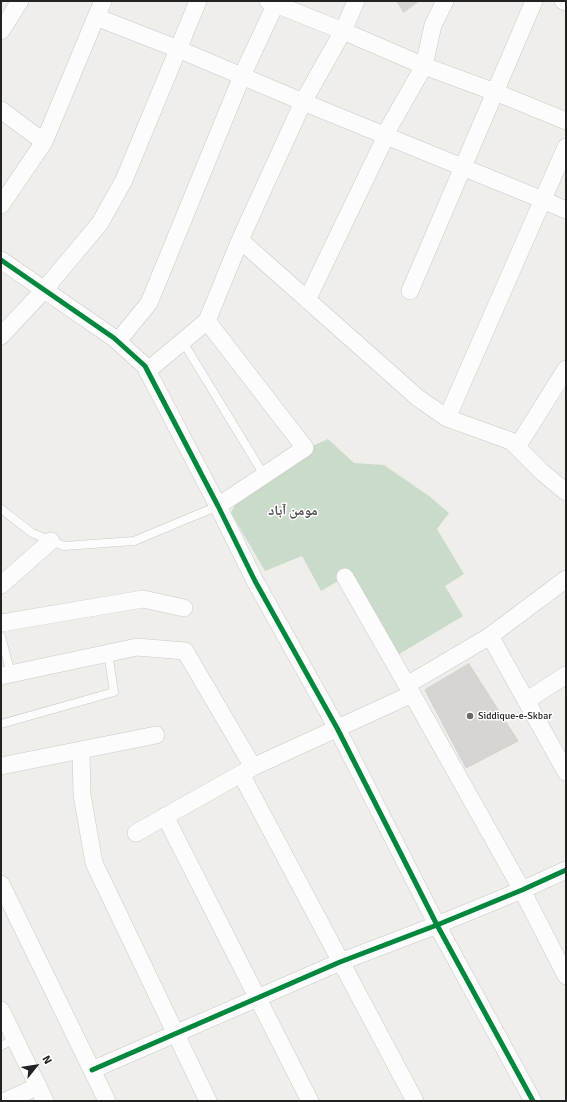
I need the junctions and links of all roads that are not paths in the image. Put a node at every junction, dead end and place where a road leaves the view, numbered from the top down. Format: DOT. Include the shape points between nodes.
graph roads {
  1 [pos="20,1"];
  2 [pos="103,1"];
  3 [pos="198,1"];
  4 [pos="356,1"];
  5 [pos="445,1"];
  6 [pos="534,1"];
  7 [pos="563,1"];
  8 [pos="274,2"];
  9 [pos="566,2"];
  10 [pos="96,17"];
  11 [pos="1,31"];
  12 [pos="343,31"];
  13 [pos="178,49"];
  14 [pos="424,66"];
  15 [pos="242,76"];
  16 [pos="495,92"];
  17 [pos="303,102"];
  18 [pos="1,110"];
  19 [pos="566,121"];
  20 [pos="386,136"];
  21 [pos="44,142"];
  22 [pos="566,147"];
  23 [pos="462,167"];
  24 [pos="543,200"];
  25 [pos="1,205"];
  26 [pos="566,210"];
  27 [pos="240,240"];
  28 [pos="1,260"];
  29 [pos="44,290"];
  30 [pos="410,291"];
  31 [pos="307,300"];
  32 [pos="207,321"];
  33 [pos="1,336"];
  34 [pos="118,341"];
  35 [pos="183,342"];
  36 [pos="566,369"];
  37 [pos="147,371"];
  38 [pos="447,418"];
  39 [pos="517,447"];
  40 [pos="264,475"];
  41 [pos="566,492"];
  42 [pos="218,506"];
  43 [pos="1,509"];
  44 [pos="51,541"];
  45 [pos="345,577"];
  46 [pos="566,579"];
  47 [pos="1,585"];
  48 [pos="184,608"];
  49 [pos="1,623"];
  50 [pos="1,636"];
  51 [pos="490,636"];
  52 [pos="108,653"];
  53 [pos="6,675"];
  54 [pos="566,675"];
  55 [pos="410,690"];
  56 [pos="526,701"];
  57 [pos="1,724"];
  58 [pos="337,728"];
  59 [pos="156,735"];
  60 [pos="81,750"];
  61 [pos="561,752"];
  62 [pos="1,766"];
  63 [pos="247,770"];
  64 [pos="566,772"];
  65 [pos="164,816"];
  66 [pos="136,833"];
  67 [pos="566,870"];
  68 [pos="1,884"];
  69 [pos="522,890"];
  70 [pos="437,925"];
  71 [pos="340,962"];
  72 [pos="566,976"];
  73 [pos="258,998"];
  74 [pos="1,1010"];
  75 [pos="175,1034"];
  76 [pos="8,1043"];
  77 [pos="92,1070"];
  78 [pos="38,1086"];
  79 [pos="6,1101"];
  80 [pos="45,1101"];
  81 [pos="107,1101"];
  82 [pos="208,1101"];
  83 [pos="310,1101"];
  84 [pos="415,1101"];
  85 [pos="533,1101"];
  1 -- 11 [label="street"];
  2 -- 10 [label="street"];
  3 -- 13 [label="street"];
  4 -- 12 [label="street"];
  5 -- 14 [label="street" via="433,25"];
  6 -- 16 [label="street"];
  7 -- 9 [label="street"];
  8 -- 12 [label="street"];
  8 -- 15 [label="street"];
  10 -- 13 [label="street"];
  10 -- 21 [label="street"];
  12 -- 14 [label="street"];
  12 -- 17 [label="street"];
  13 -- 15 [label="street"];
  13 -- 29 [label="street" via="124,180 107,211 100,223"];
  14 -- 16 [label="street"];
  14 -- 20 [label="street"];
  15 -- 17 [label="street"];
  15 -- 34 [label="street" via="149,303"];
  16 -- 19 [label="street"];
  16 -- 23 [label="street"];
  17 -- 20 [label="street"];
  17 -- 27 [label="street"];
  18 -- 21 [label="street"];
  20 -- 23 [label="street"];
  20 -- 31 [label="street"];
  21 -- 25 [label="street"];
  22 -- 24 [label="street"];
  23 -- 24 [label="street"];
  23 -- 30 [label="street"];
  24 -- 26 [label="street"];
  24 -- 38 [label="street"];
  27 -- 31 [label="street"];
  27 -- 32 [label="street"];
  28 -- 29 [label="street"];
  29 -- 33 [label="street"];
  29 -- 34 [label="street"];
  31 -- 38 [label="street" via="418,398"];
  32 -- 35 [label="street"];
  32 -- 40 [label="street" via="305,448"];
  34 -- 37 [label="street" via="145,366"];
  35 -- 37 [label="street"];
  35 -- 40 [label="lane"];
  36 -- 39 [label="street"];
  37 -- 42 [label="street"];
  38 -- 39 [label="street" via="511,441"];
  39 -- 41 [label="street"];
  40 -- 42 [label="street"];
  42 -- 44 [label="lane" via="134,541 64,546"];
  42 -- 58 [label="street" via="255,581"];
  43 -- 44 [label="lane" via="32,533"];
  44 -- 47 [label="street"];
  45 -- 55 [label="street"];
  46 -- 51 [label="street"];
  48 -- 49 [label="street" via="143,599"];
  50 -- 53 [label="lane"];
  51 -- 55 [label="street"];
  51 -- 56 [label="street"];
  52 -- 53 [label="street"];
  52 -- 57 [label="lane" via="114,692"];
  52 -- 63 [label="street" via="137,647 185,651"];
  54 -- 56 [label="street"];
  55 -- 58 [label="street"];
  55 -- 69 [label="street"];
  56 -- 61 [label="street"];
  58 -- 63 [label="street"];
  58 -- 70 [label="street"];
  59 -- 60 [label="street"];
  60 -- 62 [label="street"];
  60 -- 75 [label="street" via="82,795 94,864"];
  61 -- 64 [label="street"];
  63 -- 65 [label="street"];
  63 -- 71 [label="street"];
  65 -- 66 [label="street"];
  65 -- 73 [label="street"];
  67 -- 69 [label="street"];
  68 -- 77 [label="street"];
  69 -- 70 [label="street"];
  69 -- 72 [label="street"];
  70 -- 71 [label="street"];
  70 -- 85 [label="street"];
  71 -- 73 [label="street"];
  71 -- 84 [label="street"];
  73 -- 75 [label="street"];
  73 -- 83 [label="street"];
  74 -- 76 [label="street"];
  75 -- 77 [label="street"];
  75 -- 82 [label="street"];
  76 -- 78 [label="street"];
  77 -- 81 [label="street"];
  78 -- 79 [label="street"];
  78 -- 80 [label="street"];
}
